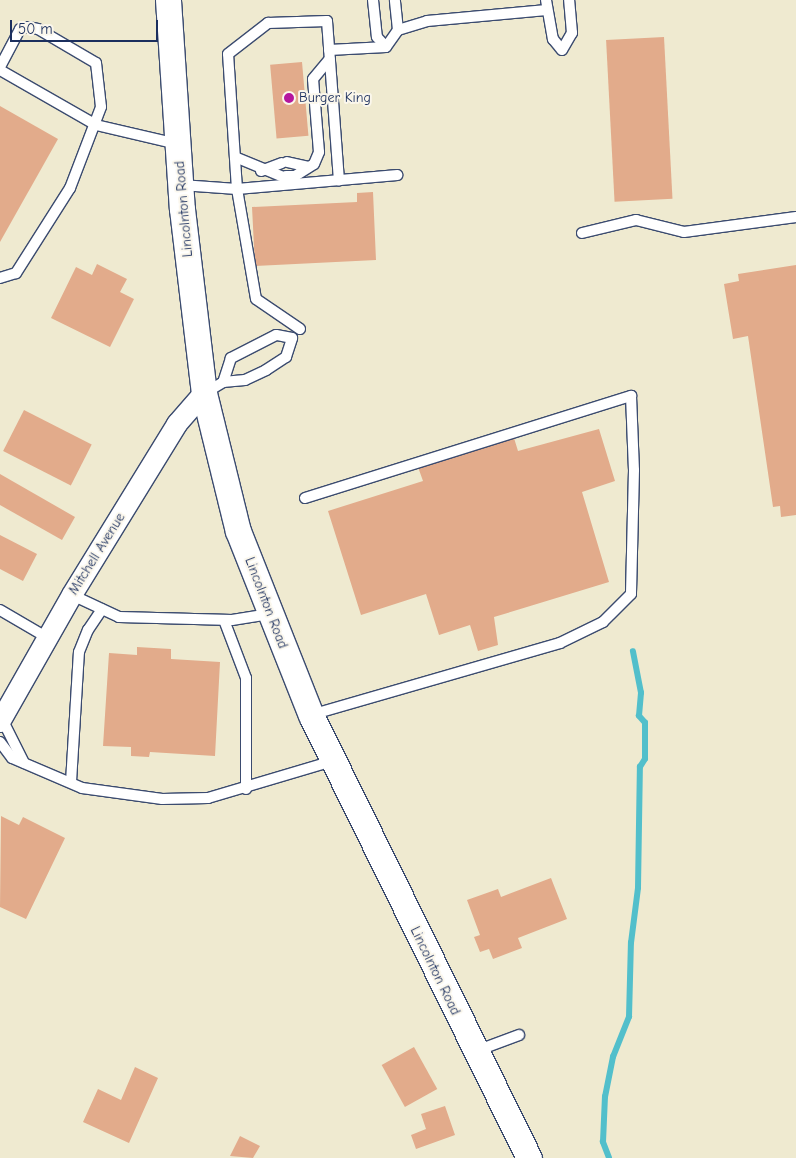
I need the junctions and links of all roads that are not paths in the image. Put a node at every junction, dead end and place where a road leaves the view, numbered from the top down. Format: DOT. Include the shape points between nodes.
graph roads {
  1 [pos="168,0"];
  2 [pos="372,0"];
  3 [pos="395,0"];
  4 [pos="569,0"];
  5 [pos="546,5"];
  6 [pos="398,30"];
  7 [pos="386,47"];
  8 [pos="330,54"];
  9 [pos="0,69"];
  10 [pos="96,125"];
  11 [pos="178,144"];
  12 [pos="235,157"];
  13 [pos="308,167"];
  14 [pos="261,171"];
  15 [pos="397,175"];
  16 [pos="339,181"];
  17 [pos="180,185"];
  18 [pos="236,189"];
  19 [pos="796,217"];
  20 [pos="582,233"];
  21 [pos="0,278"];
  22 [pos="300,329"];
  23 [pos="214,388"];
  24 [pos="305,498"];
  25 [pos="72,595"];
  26 [pos="102,609"];
  27 [pos="0,610"];
  28 [pos="270,614"];
  29 [pos="224,620"];
  30 [pos="48,638"];
  31 [pos="2,714"];
  32 [pos="311,714"];
  33 [pos="0,742"];
  34 [pos="333,761"];
  35 [pos="24,763"];
  36 [pos="72,782"];
  37 [pos="246,789"];
  38 [pos="519,1035"];
  39 [pos="475,1051"];
  40 [pos="530,1158"];
  1 -- 11 [label="street, Lincolnton Road"];
  2 -- 7 [label="lane" via="377,37"];
  3 -- 6 [label="lane"];
  4 -- 5 [label="lane" via="572,33 562,50 553,39"];
  5 -- 6 [label="lane" via="427,21"];
  6 -- 7 [label="lane"];
  7 -- 8 [label="lane"];
  8 -- 12 [label="lane" via="327,20 268,23 228,54"];
  8 -- 13 [label="lane" via="313,79 319,152 314,164"];
  8 -- 16 [label="lane"];
  9 -- 10 [label="lane"];
  9 -- 10 [label="lane" via="20,29 38,29 96,63 102,107"];
  10 -- 11 [label="lane"];
  10 -- 21 [label="lane" via="70,188 16,273"];
  11 -- 17 [label="street, Lincolnton Road"];
  12 -- 14 [label="lane"];
  12 -- 18 [label="lane"];
  13 -- 14 [label="lane" via="285,163"];
  13 -- 14 [label="lane" via="295,176"];
  15 -- 16 [label="lane"];
  16 -- 18 [label="lane"];
  17 -- 18 [label="lane"];
  17 -- 23 [label="street, Lincolnton Road"];
  18 -- 22 [label="lane" via="256,299"];
  19 -- 20 [label="lane" via="684,232 636,220"];
  23 -- 23 [label="lane" via="245,380 280,361 286,357 292,338 276,335 231,358"];
  23 -- 25 [label="street, Mitchell Avenue" via="177,424"];
  23 -- 28 [label="street, Lincolnton Road" via="238,531"];
  24 -- 32 [label="lane" via="631,396 634,470 631,594 603,622 560,643"];
  25 -- 26 [label="lane"];
  25 -- 30 [label="street, Mitchell Avenue"];
  26 -- 29 [label="lane" via="120,617"];
  26 -- 36 [label="lane" via="79,652"];
  27 -- 30 [label="lane"];
  28 -- 29 [label="lane"];
  28 -- 32 [label="street, Lincolnton Road"];
  29 -- 37 [label="lane" via="246,678"];
  30 -- 31 [label="street, Mitchell Avenue"];
  31 -- 35 [label="lane"];
  32 -- 34 [label="street, Lincolnton Road"];
  33 -- 35 [label="lane" via="12,758"];
  34 -- 37 [label="lane"];
  34 -- 39 [label="street, Lincolnton Road"];
  35 -- 36 [label="lane"];
  36 -- 37 [label="lane" via="82,788 162,798 208,798"];
  38 -- 39 [label="lane"];
  39 -- 40 [label="street, Lincolnton Road"];
}
